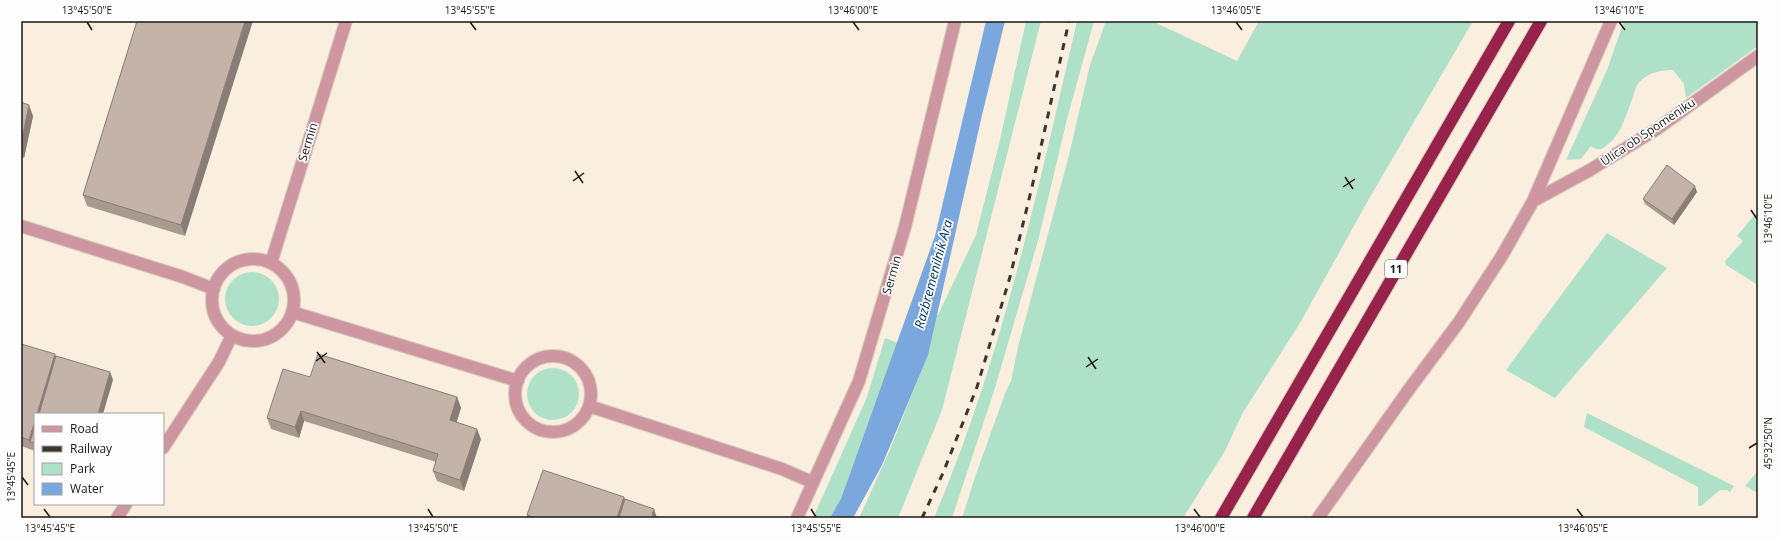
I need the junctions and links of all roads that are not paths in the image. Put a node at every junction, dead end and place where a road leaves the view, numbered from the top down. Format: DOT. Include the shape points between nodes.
graph roads {
  1 [pos="346,21"];
  2 [pos="955,21"];
  3 [pos="1509,21"];
  4 [pos="1541,21"];
  5 [pos="1611,21"];
  6 [pos="1758,56"];
  7 [pos="1533,202"];
  8 [pos="21,226"];
  9 [pos="271,263"];
  10 [pos="214,288"];
  11 [pos="292,312"];
  12 [pos="232,335"];
  13 [pos="518,381"];
  14 [pos="590,406"];
  15 [pos="164,446"];
  16 [pos="812,482"];
  17 [pos="125,505"];
  18 [pos="117,518"];
  19 [pos="797,518"];
  20 [pos="1221,518"];
  21 [pos="1253,518"];
  22 [pos="1318,518"];
  1 -- 9 [label="street, Sermin"];
  2 -- 16 [label="street, Sermin" via="905,228 882,309 859,381"];
  3 -- 20 [label="highway, 11"];
  4 -- 21 [label="highway, 11"];
  5 -- 7 [label="street"];
  6 -- 7 [label="street, Ulica ob Spomeniku" via="1657,129"];
  7 -- 22 [label="street" via="1459,322"];
  8 -- 10 [label="street"];
  9 -- 10 [label="street" via="260,259 236,262 218,278"];
  9 -- 11 [label="street" via="281,269 293,289"];
  10 -- 12 [label="street" via="213,310 217,320"];
  11 -- 12 [label="street" via="287,323 268,338 243,340"];
  11 -- 13 [label="street"];
  12 -- 15 [label="street" via="219,362"];
  13 -- 14 [label="street" via="524,370 539,358 564,357 578,364 586,373 590,383"];
  13 -- 14 [label="street" via="518,407 523,416 539,429 559,431 569,428 578,423"];
  14 -- 16 [label="street" via="782,469"];
  16 -- 19 [label="street, Sermin"];
  17 -- 18 [label="street"];
}
